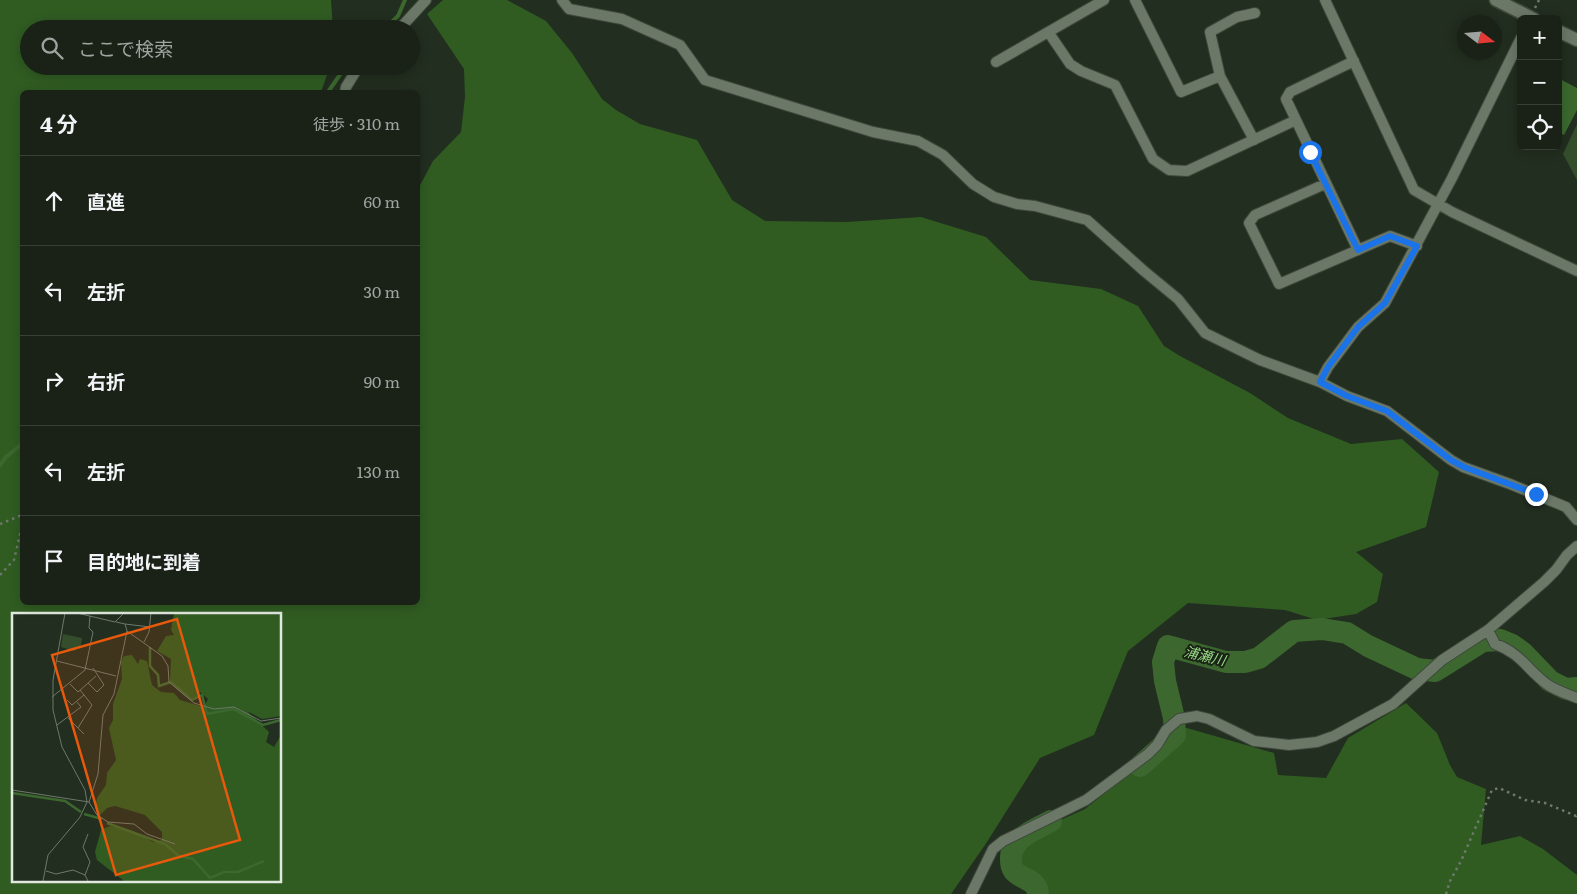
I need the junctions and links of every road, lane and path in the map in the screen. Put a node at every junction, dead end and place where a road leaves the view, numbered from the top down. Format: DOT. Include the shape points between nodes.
graph roads {
  1 [pos="426,0"];
  2 [pos="562,0"];
  3 [pos="1104,0"];
  4 [pos="1135,0"];
  5 [pos="1325,0"];
  6 [pos="1496,0"];
  7 [pos="1254,13"];
  8 [pos="1526,15"];
  9 [pos="408,20"];
  10 [pos="1049,33"];
  11 [pos="1562,33"];
  12 [pos="1577,40"];
  13 [pos="1517,46"];
  14 [pos="1354,61"];
  15 [pos="996,62"];
  16 [pos="354,75"];
  17 [pos="1220,76"];
  18 [pos="345,90"];
  19 [pos="1296,120"];
  20 [pos="1254,140"];
  21 [pos="1325,184"];
  22 [pos="1438,204"];
  23 [pos="1417,246"];
  24 [pos="1358,250"];
  25 [pos="1577,272"];
  26 [pos="1320,382"];
  27 [pos="20,516"];
  28 [pos="1577,520"];
  29 [pos="0,524"];
  30 [pos="20,534"];
  31 [pos="1577,546"];
  32 [pos="0,575"];
  33 [pos="1488,630"];
  34 [pos="1577,698"];
  35 [pos="1577,812"];
  36 [pos="971,894"];
  37 [pos="1446,894"];
  1 -- 9 [label="street"];
  2 -- 26 [label="street" via="569,9 622,19 680,45 705,80 874,132 918,142 943,155 973,184 994,197 1087,220 1178,300 1205,333 1260,360"];
  3 -- 10 [label="street"];
  4 -- 17 [label="street" via="1180,92"];
  5 -- 14 [label="street"];
  6 -- 8 [label="main road"];
  7 -- 17 [label="street" via="1237,17 1210,32"];
  10 -- 15 [label="street"];
  10 -- 20 [label="street" via="1070,64 1115,85 1153,159 1169,170 1187,171"];
  11 -- 12 [label="main road"];
  13 -- 22 [label="street"];
  14 -- 19 [label="street" via="1290,92 1286,99"];
  14 -- 22 [label="street" via="1414,190"];
  16 -- 18 [label="street"];
  17 -- 20 [label="street"];
  19 -- 20 [label="street"];
  19 -- 21 [label="street"];
  21 -- 24 [label="street"];
  21 -- 24 [label="street" via="1255,215 1249,222 1279,284"];
  22 -- 23 [label="street"];
  22 -- 25 [label="street"];
  23 -- 24 [label="street" via="1390,236"];
  23 -- 26 [label="street" via="1385,303 1358,327"];
  26 -- 28 [label="street" via="1387,411 1464,467 1566,507"];
  27 -- 29 [label="path"];
  30 -- 32 [label="path" via="14,560"];
  31 -- 33 [label="street" via="1544,582"];
  33 -- 34 [label="street" via="1495,644 1510,650 1549,686"];
  33 -- 36 [label="street" via="1442,660 1393,704 1317,742 1289,745 1254,741 1209,719 1197,716 1179,719 1148,754 1086,800 993,849"];
  35 -- 37 [label="path" via="1576,816 1499,788 1492,790"];
}
